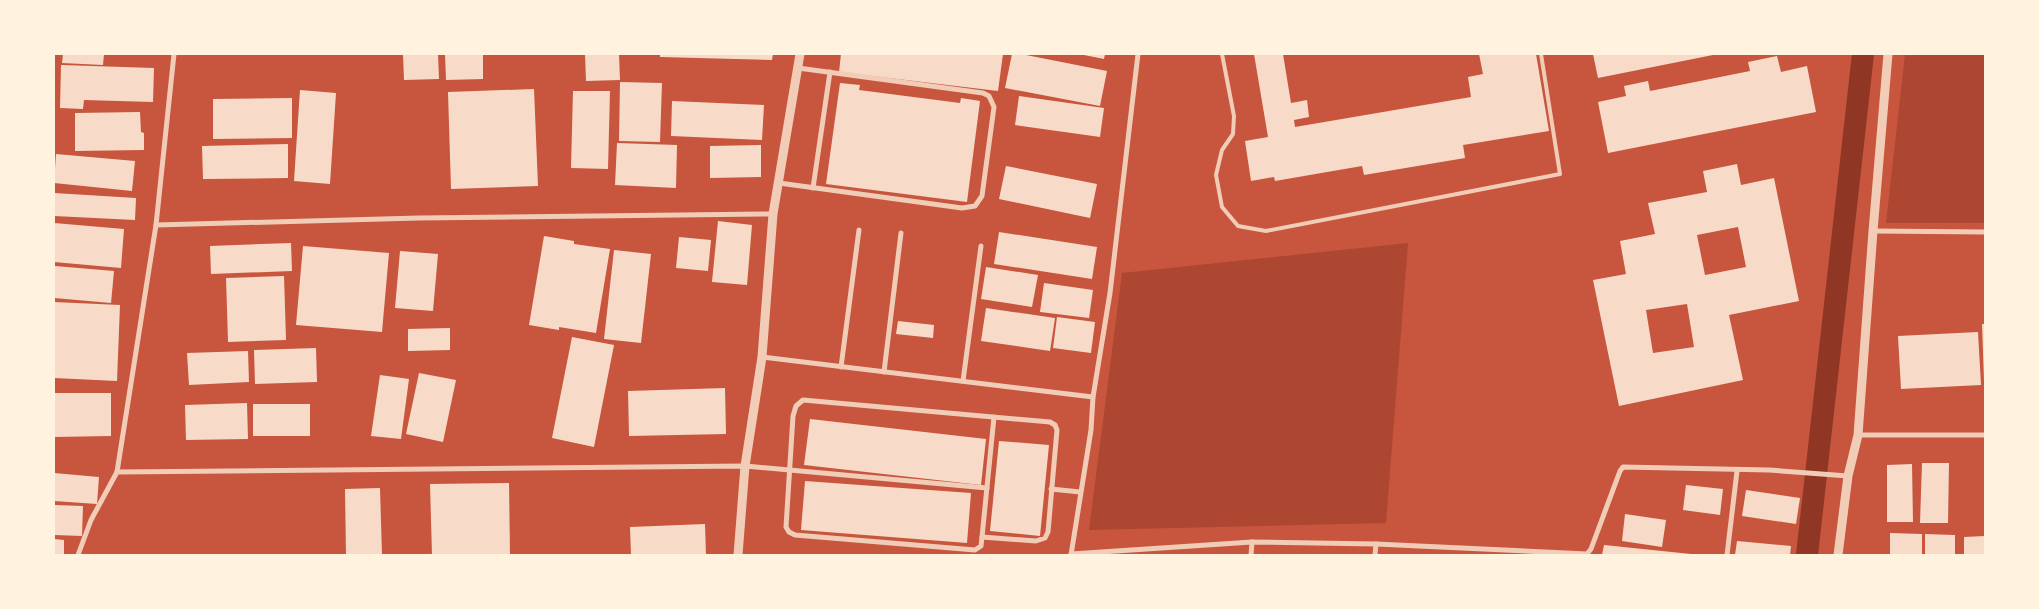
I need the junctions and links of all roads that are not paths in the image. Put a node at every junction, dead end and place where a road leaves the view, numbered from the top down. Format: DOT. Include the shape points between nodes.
graph roads {
  1 [pos="174,54"];
  2 [pos="800,54"];
  3 [pos="1138,54"];
  4 [pos="1222,54"];
  5 [pos="1541,54"];
  6 [pos="1888,54"];
  7 [pos="798,68"];
  8 [pos="830,72"];
  9 [pos="779,183"];
  10 [pos="814,188"];
  11 [pos="773,214"];
  12 [pos="156,225"];
  13 [pos="859,230"];
  14 [pos="1873,231"];
  15 [pos="1985,232"];
  16 [pos="901,233"];
  17 [pos="981,246"];
  18 [pos="762,357"];
  19 [pos="841,367"];
  20 [pos="884,372"];
  21 [pos="963,381"];
  22 [pos="1093,397"];
  23 [pos="994,417"];
  24 [pos="1858,435"];
  25 [pos="1985,435"];
  26 [pos="746,466"];
  27 [pos="789,470"];
  28 [pos="1737,471"];
  29 [pos="118,472"];
  30 [pos="1848,476"];
  31 [pos="987,488"];
  32 [pos="1051,489"];
  33 [pos="1080,492"];
  34 [pos="982,537"];
  35 [pos="1252,542"];
  36 [pos="1376,544"];
  37 [pos="1136,552"];
  38 [pos="1071,554"];
  39 [pos="78,555"];
  40 [pos="738,555"];
  41 [pos="1251,555"];
  42 [pos="1375,555"];
  43 [pos="1727,555"];
  44 [pos="1838,555"];
  1 -- 12 [label="street"];
  2 -- 7 [label="street"];
  3 -- 22 [label="street" via="1110,293"];
  4 -- 5 [label="lane" via="1234,116 1234,134 1222,150 1216,175 1222,207 1238,226 1266,231 1560,174"];
  6 -- 14 [label="street"];
  7 -- 8 [label="street"];
  7 -- 9 [label="street"];
  8 -- 10 [label="street"];
  8 -- 10 [label="street" via="989,96 994,106 982,196 975,206 962,208"];
  9 -- 10 [label="street"];
  9 -- 11 [label="street"];
  11 -- 12 [label="street"];
  11 -- 18 [label="street"];
  12 -- 29 [label="street"];
  13 -- 19 [label="street"];
  14 -- 15 [label="street"];
  14 -- 24 [label="street"];
  16 -- 20 [label="street"];
  17 -- 21 [label="street"];
  18 -- 19 [label="street"];
  18 -- 26 [label="street"];
  19 -- 20 [label="street"];
  20 -- 21 [label="street"];
  21 -- 22 [label="street"];
  22 -- 33 [label="street"];
  23 -- 27 [label="street" via="803,400 796,406 793,416"];
  23 -- 31 [label="street"];
  23 -- 32 [label="street" via="1055,425"];
  24 -- 25 [label="street"];
  24 -- 30 [label="street"];
  26 -- 27 [label="street"];
  26 -- 29 [label="street"];
  26 -- 40 [label="street"];
  27 -- 31 [label="street"];
  27 -- 34 [label="street" via="786,527 795,535 975,550 981,546"];
  28 -- 30 [label="street"];
  28 -- 36 [label="street" via="1623,467 1587,554"];
  28 -- 43 [label="street"];
  29 -- 39 [label="street" via="91,520"];
  30 -- 44 [label="street"];
  31 -- 34 [label="street"];
  32 -- 33 [label="street"];
  32 -- 34 [label="street" via="1048,532 1042,540"];
  33 -- 38 [label="street"];
  35 -- 36 [label="street"];
  35 -- 37 [label="street"];
  35 -- 41 [label="street"];
  36 -- 42 [label="street"];
  37 -- 38 [label="street"];
}
